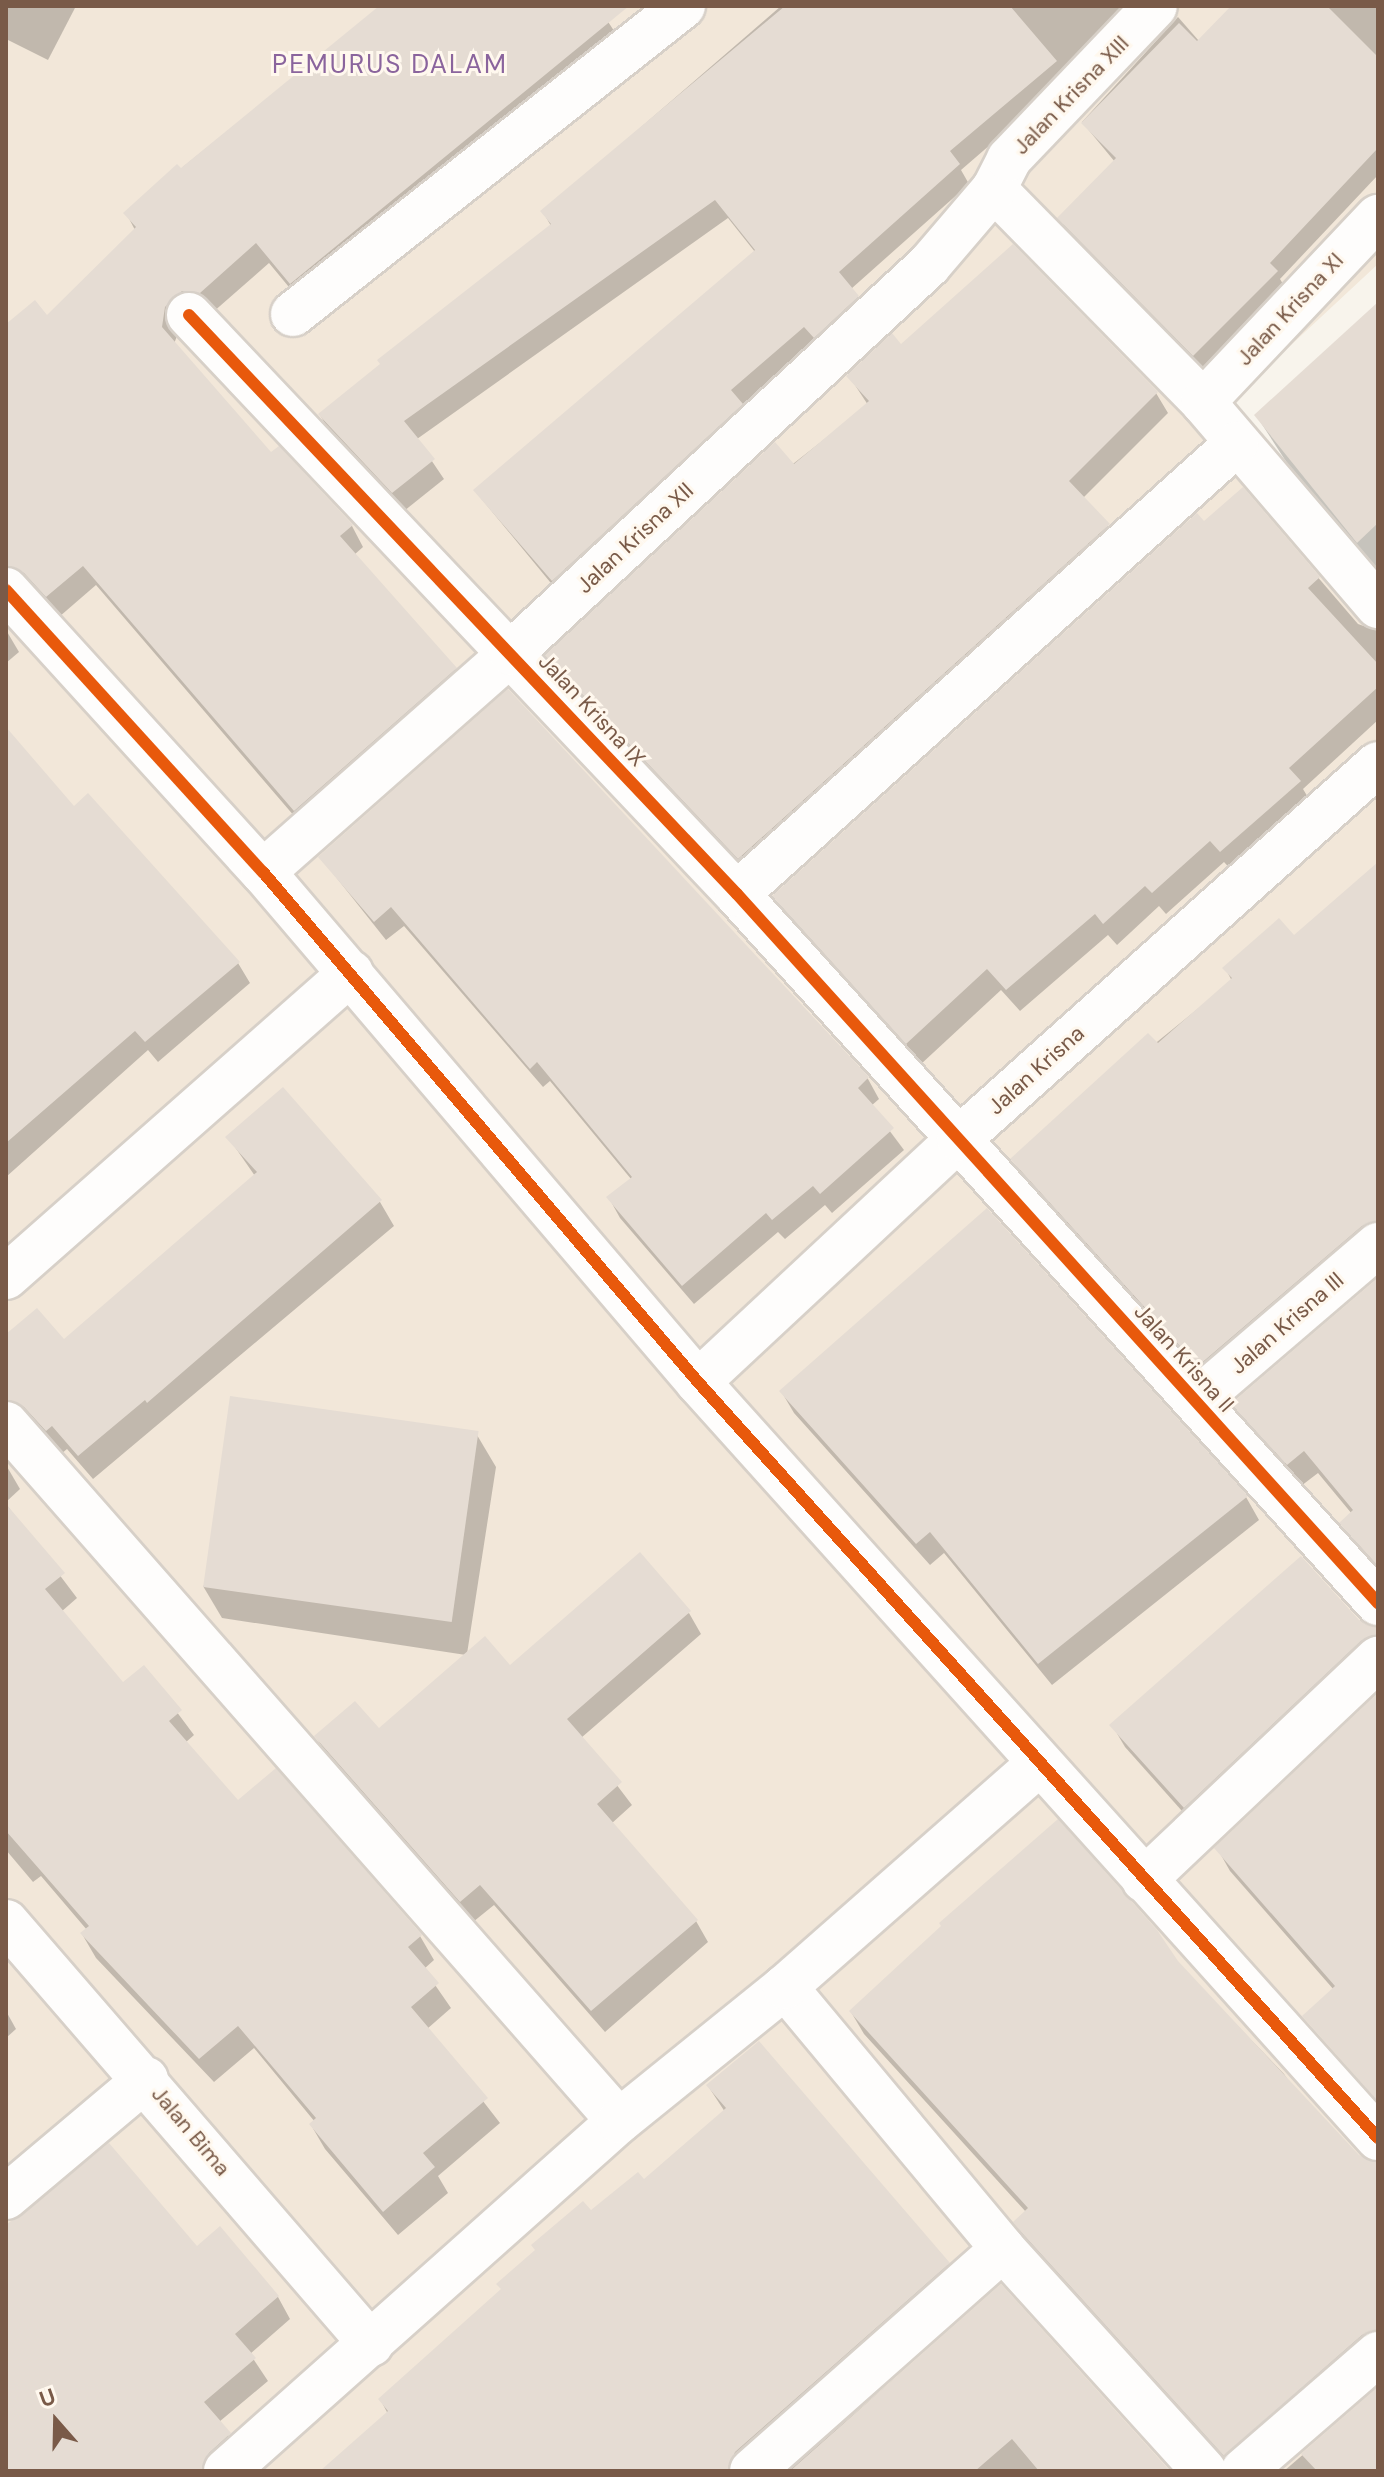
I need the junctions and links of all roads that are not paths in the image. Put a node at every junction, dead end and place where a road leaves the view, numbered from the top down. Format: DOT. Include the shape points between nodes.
graph roads {
  1 [pos="683,6"];
  2 [pos="1155,6"];
  3 [pos="994,189"];
  4 [pos="1378,217"];
  5 [pos="293,314"];
  6 [pos="189,315"];
  7 [pos="1203,402"];
  8 [pos="1236,444"];
  9 [pos="6,590"];
  10 [pos="1378,606"];
  11 [pos="511,653"];
  12 [pos="1378,764"];
  13 [pos="263,872"];
  14 [pos="737,894"];
  15 [pos="351,973"];
  16 [pos="959,1139"];
  17 [pos="1378,1245"];
  18 [pos="6,1277"];
  19 [pos="698,1382"];
  20 [pos="1196,1401"];
  21 [pos="6,1424"];
  22 [pos="1378,1603"];
  23 [pos="1378,1659"];
  24 [pos="1039,1764"];
  25 [pos="1144,1880"];
  26 [pos="6,1922"];
  27 [pos="785,1987"];
  28 [pos="146,2079"];
  29 [pos="619,2121"];
  30 [pos="1378,2138"];
  31 [pos="6,2197"];
  32 [pos="1003,2249"];
  33 [pos="371,2344"];
  34 [pos="1378,2354"];
  35 [pos="226,2471"];
  36 [pos="752,2471"];
  37 [pos="1204,2471"];
  38 [pos="1243,2471"];
  1 -- 5 [label="street"];
  2 -- 3 [label="street, Jalan Krisna XIII" via="1009,159"];
  3 -- 7 [label="street"];
  3 -- 11 [label="street, Jalan Krisna XII" via="929,265"];
  4 -- 7 [label="street, Jalan Krisna XI"];
  6 -- 11 [label="street, Jalan Krisna IX"];
  7 -- 8 [label="street"];
  8 -- 10 [label="street"];
  8 -- 14 [label="street"];
  9 -- 13 [label="street"];
  11 -- 13 [label="street, Jalan Krisna XII"];
  11 -- 14 [label="street, Jalan Krisna IX"];
  12 -- 16 [label="street, Jalan Krisna"];
  13 -- 15 [label="street"];
  14 -- 16 [label="street, Jalan Krisna IX"];
  15 -- 18 [label="street"];
  15 -- 19 [label="street"];
  16 -- 19 [label="street, Jalan Krisna"];
  16 -- 20 [label="street, Jalan Krisna II"];
  17 -- 20 [label="street, Jalan Krisna III"];
  19 -- 24 [label="street"];
  20 -- 22 [label="street, Jalan Krisna II"];
  21 -- 29 [label="street"];
  23 -- 25 [label="street"];
  24 -- 25 [label="street"];
  24 -- 27 [label="street"];
  25 -- 30 [label="street"];
  26 -- 28 [label="street, Jalan Bima"];
  27 -- 29 [label="street"];
  27 -- 32 [label="street"];
  28 -- 31 [label="street"];
  28 -- 33 [label="street, Jalan Bima"];
  29 -- 33 [label="street"];
  32 -- 36 [label="street"];
  32 -- 37 [label="street"];
  33 -- 35 [label="street"];
  34 -- 38 [label="street"];
}
